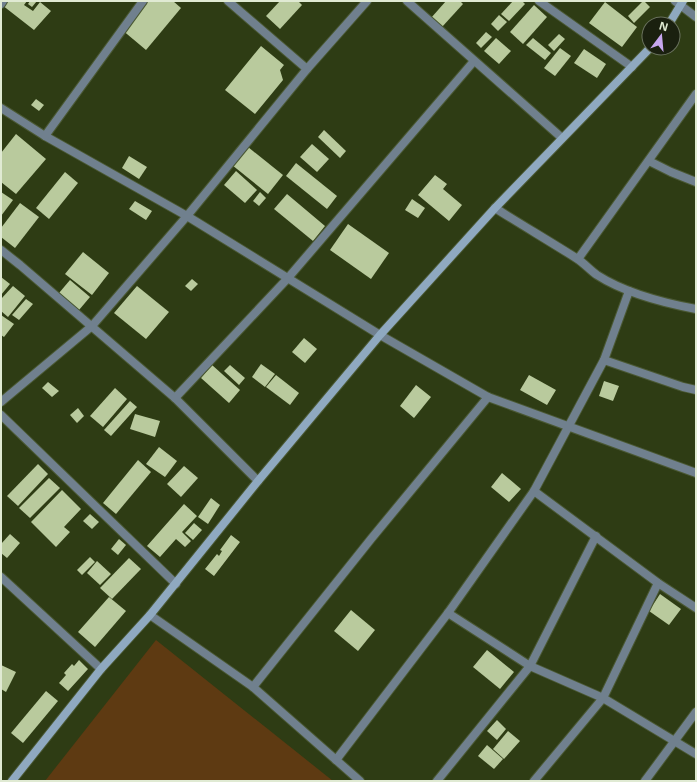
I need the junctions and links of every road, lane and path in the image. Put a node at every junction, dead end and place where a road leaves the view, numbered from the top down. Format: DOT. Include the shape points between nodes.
graph roads {
  1 [pos="3,1"];
  2 [pos="143,1"];
  3 [pos="228,1"];
  4 [pos="367,1"];
  5 [pos="406,1"];
  6 [pos="539,1"];
  7 [pos="680,2"];
  8 [pos="1,4"];
  9 [pos="673,16"];
  10 [pos="696,17"];
  11 [pos="642,56"];
  12 [pos="474,61"];
  13 [pos="632,67"];
  14 [pos="307,69"];
  15 [pos="696,94"];
  16 [pos="1,108"];
  17 [pos="45,136"];
  18 [pos="562,138"];
  19 [pos="649,161"];
  20 [pos="696,182"];
  21 [pos="494,208"];
  22 [pos="187,216"];
  23 [pos="1,250"];
  24 [pos="578,259"];
  25 [pos="288,278"];
  26 [pos="629,291"];
  27 [pos="696,309"];
  28 [pos="92,326"];
  29 [pos="380,335"];
  30 [pos="604,360"];
  31 [pos="696,390"];
  32 [pos="488,397"];
  33 [pos="175,398"];
  34 [pos="1,402"];
  35 [pos="1,415"];
  36 [pos="568,426"];
  37 [pos="696,473"];
  38 [pos="258,481"];
  39 [pos="534,491"];
  40 [pos="596,536"];
  41 [pos="1,577"];
  42 [pos="658,583"];
  43 [pos="176,584"];
  44 [pos="696,608"];
  45 [pos="448,613"];
  46 [pos="150,615"];
  47 [pos="530,666"];
  48 [pos="101,669"];
  49 [pos="253,687"];
  50 [pos="603,698"];
  51 [pos="696,712"];
  52 [pos="674,740"];
  53 [pos="696,754"];
  54 [pos="336,760"];
  55 [pos="12,781"];
  56 [pos="360,781"];
  57 [pos="437,781"];
  58 [pos="534,781"];
  59 [pos="645,781"];
  1 -- 8 [label="street"];
  2 -- 17 [label="street"];
  3 -- 14 [label="street"];
  4 -- 14 [label="street"];
  5 -- 12 [label="street"];
  6 -- 13 [label="street"];
  7 -- 9 [label="main road"];
  7 -- 10 [label="street"];
  11 -- 13 [label="main road"];
  12 -- 18 [label="street"];
  12 -- 25 [label="street"];
  13 -- 18 [label="main road"];
  14 -- 22 [label="street"];
  15 -- 19 [label="street"];
  16 -- 17 [label="street"];
  17 -- 22 [label="street"];
  18 -- 21 [label="main road"];
  19 -- 20 [label="street"];
  19 -- 24 [label="street"];
  21 -- 24 [label="street"];
  21 -- 29 [label="main road"];
  22 -- 25 [label="street"];
  22 -- 28 [label="street"];
  23 -- 28 [label="street"];
  24 -- 26 [label="street" via="597,275"];
  25 -- 29 [label="street"];
  25 -- 33 [label="street"];
  26 -- 27 [label="street"];
  26 -- 30 [label="street"];
  28 -- 33 [label="street"];
  28 -- 34 [label="street"];
  29 -- 32 [label="street"];
  29 -- 38 [label="main road"];
  30 -- 31 [label="street"];
  30 -- 36 [label="street"];
  32 -- 36 [label="street"];
  32 -- 49 [label="street"];
  33 -- 38 [label="street"];
  35 -- 43 [label="street"];
  36 -- 37 [label="street"];
  36 -- 39 [label="street"];
  38 -- 43 [label="main road"];
  39 -- 40 [label="street"];
  39 -- 45 [label="street"];
  40 -- 42 [label="street"];
  40 -- 47 [label="street"];
  41 -- 48 [label="street"];
  42 -- 44 [label="street"];
  42 -- 50 [label="street"];
  43 -- 46 [label="main road"];
  45 -- 47 [label="street"];
  45 -- 54 [label="street"];
  46 -- 48 [label="main road"];
  46 -- 49 [label="street"];
  47 -- 50 [label="street"];
  47 -- 57 [label="street"];
  48 -- 55 [label="main road"];
  49 -- 54 [label="street"];
  50 -- 52 [label="street"];
  50 -- 58 [label="street"];
  51 -- 52 [label="street"];
  52 -- 53 [label="street"];
  52 -- 59 [label="street"];
  54 -- 56 [label="street"];
}
